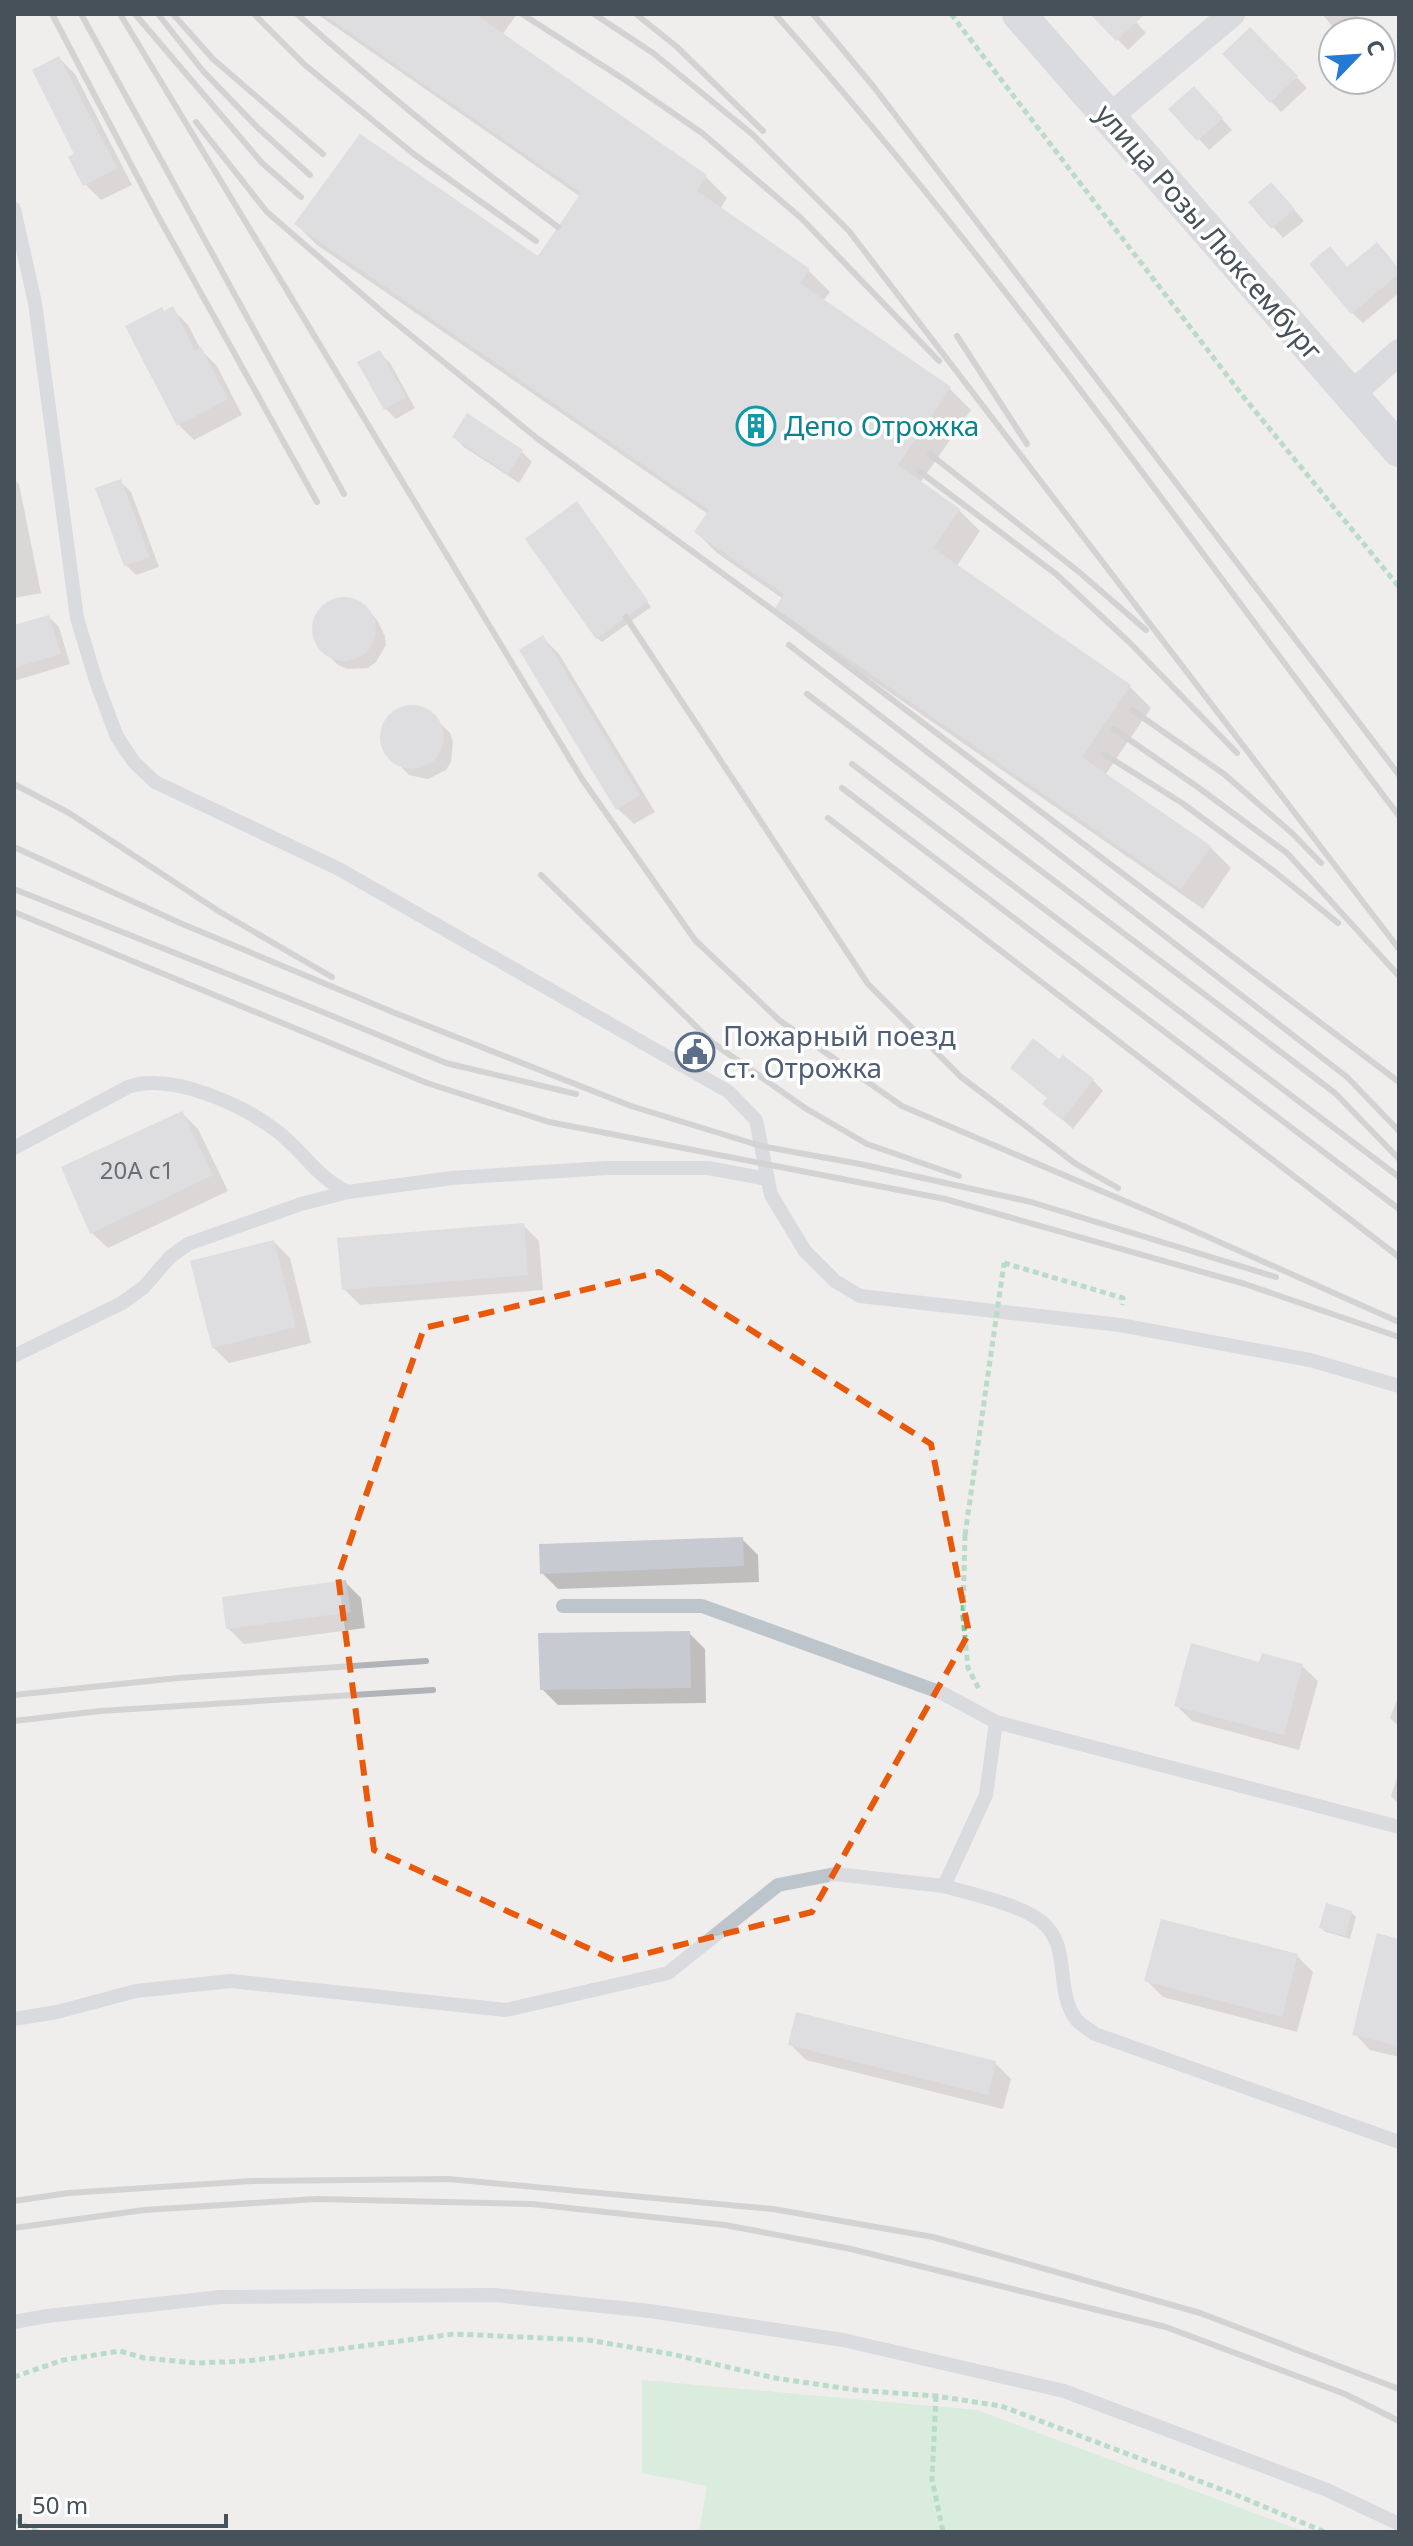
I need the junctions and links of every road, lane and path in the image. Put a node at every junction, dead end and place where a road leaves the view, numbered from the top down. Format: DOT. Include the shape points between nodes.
graph roads {
  1 [pos="951,14"];
  2 [pos="1019,14"];
  3 [pos="1232,14"];
  4 [pos="1109,117"];
  5 [pos="14,209"];
  6 [pos="1399,352"];
  7 [pos="1351,395"];
  8 [pos="1399,450"];
  9 [pos="1399,587"];
  10 [pos="14,1148"];
  11 [pos="767,1179"];
  12 [pos="348,1192"];
  13 [pos="1123,1298"];
  14 [pos="14,1356"];
  15 [pos="1399,1386"];
  16 [pos="563,1606"];
  17 [pos="996,1722"];
  18 [pos="1399,1827"];
  19 [pos="944,1886"];
  20 [pos="14,2019"];
  21 [pos="1399,2142"];
  22 [pos="14,2322"];
  23 [pos="14,2377"];
  24 [pos="936,2396"];
  25 [pos="14,2520"];
  26 [pos="1399,2524"];
  27 [pos="38,2532"];
  28 [pos="943,2532"];
  29 [pos="1325,2532"];
  1 -- 9 [label="path" via="1242,395"];
  2 -- 4 [label="street, улица Розы Люксембург"];
  3 -- 4 [label="street"];
  4 -- 7 [label="street, улица Розы Люксембург"];
  5 -- 11 [label="lane" via="35,303 77,618 117,737 134,762 155,782 339,869 729,1092 756,1120"];
  6 -- 7 [label="street"];
  7 -- 8 [label="street, улица Розы Люксембург"];
  10 -- 12 [label="lane" via="128,1087 157,1081 244,1111 277,1131 321,1176"];
  11 -- 12 [label="lane" via="708,1168 606,1168 452,1178"];
  11 -- 15 [label="lane" via="805,1251 835,1281 860,1296 1120,1325 1310,1360"];
  12 -- 14 [label="lane" via="188,1244 122,1303"];
  13 -- 17 [label="path, bridge" via="1004,1263 965,1535 963,1616 968,1668"];
  16 -- 17 [label="lane" via="702,1606 942,1693"];
  17 -- 18 [label="lane"];
  17 -- 19 [label="lane" via="986,1795"];
  19 -- 20 [label="lane" via="835,1874 778,1885 668,1973 506,2010 231,1981 136,1991"];
  19 -- 21 [label="lane" via="1028,1912 1044,1923 1061,1954 1067,2003 1077,2021 1095,2034"];
  22 -- 26 [label="lane" via="221,2297 495,2295 650,2311 843,2340 1064,2391 1327,2490"];
  23 -- 24 [label="path" via="63,2360 120,2351 209,2363 454,2334 588,2340 775,2378"];
  24 -- 28 [label="path" via="932,2479"];
  24 -- 29 [label="path" via="1001,2406"];
  25 -- 27 [label="path"];
}
